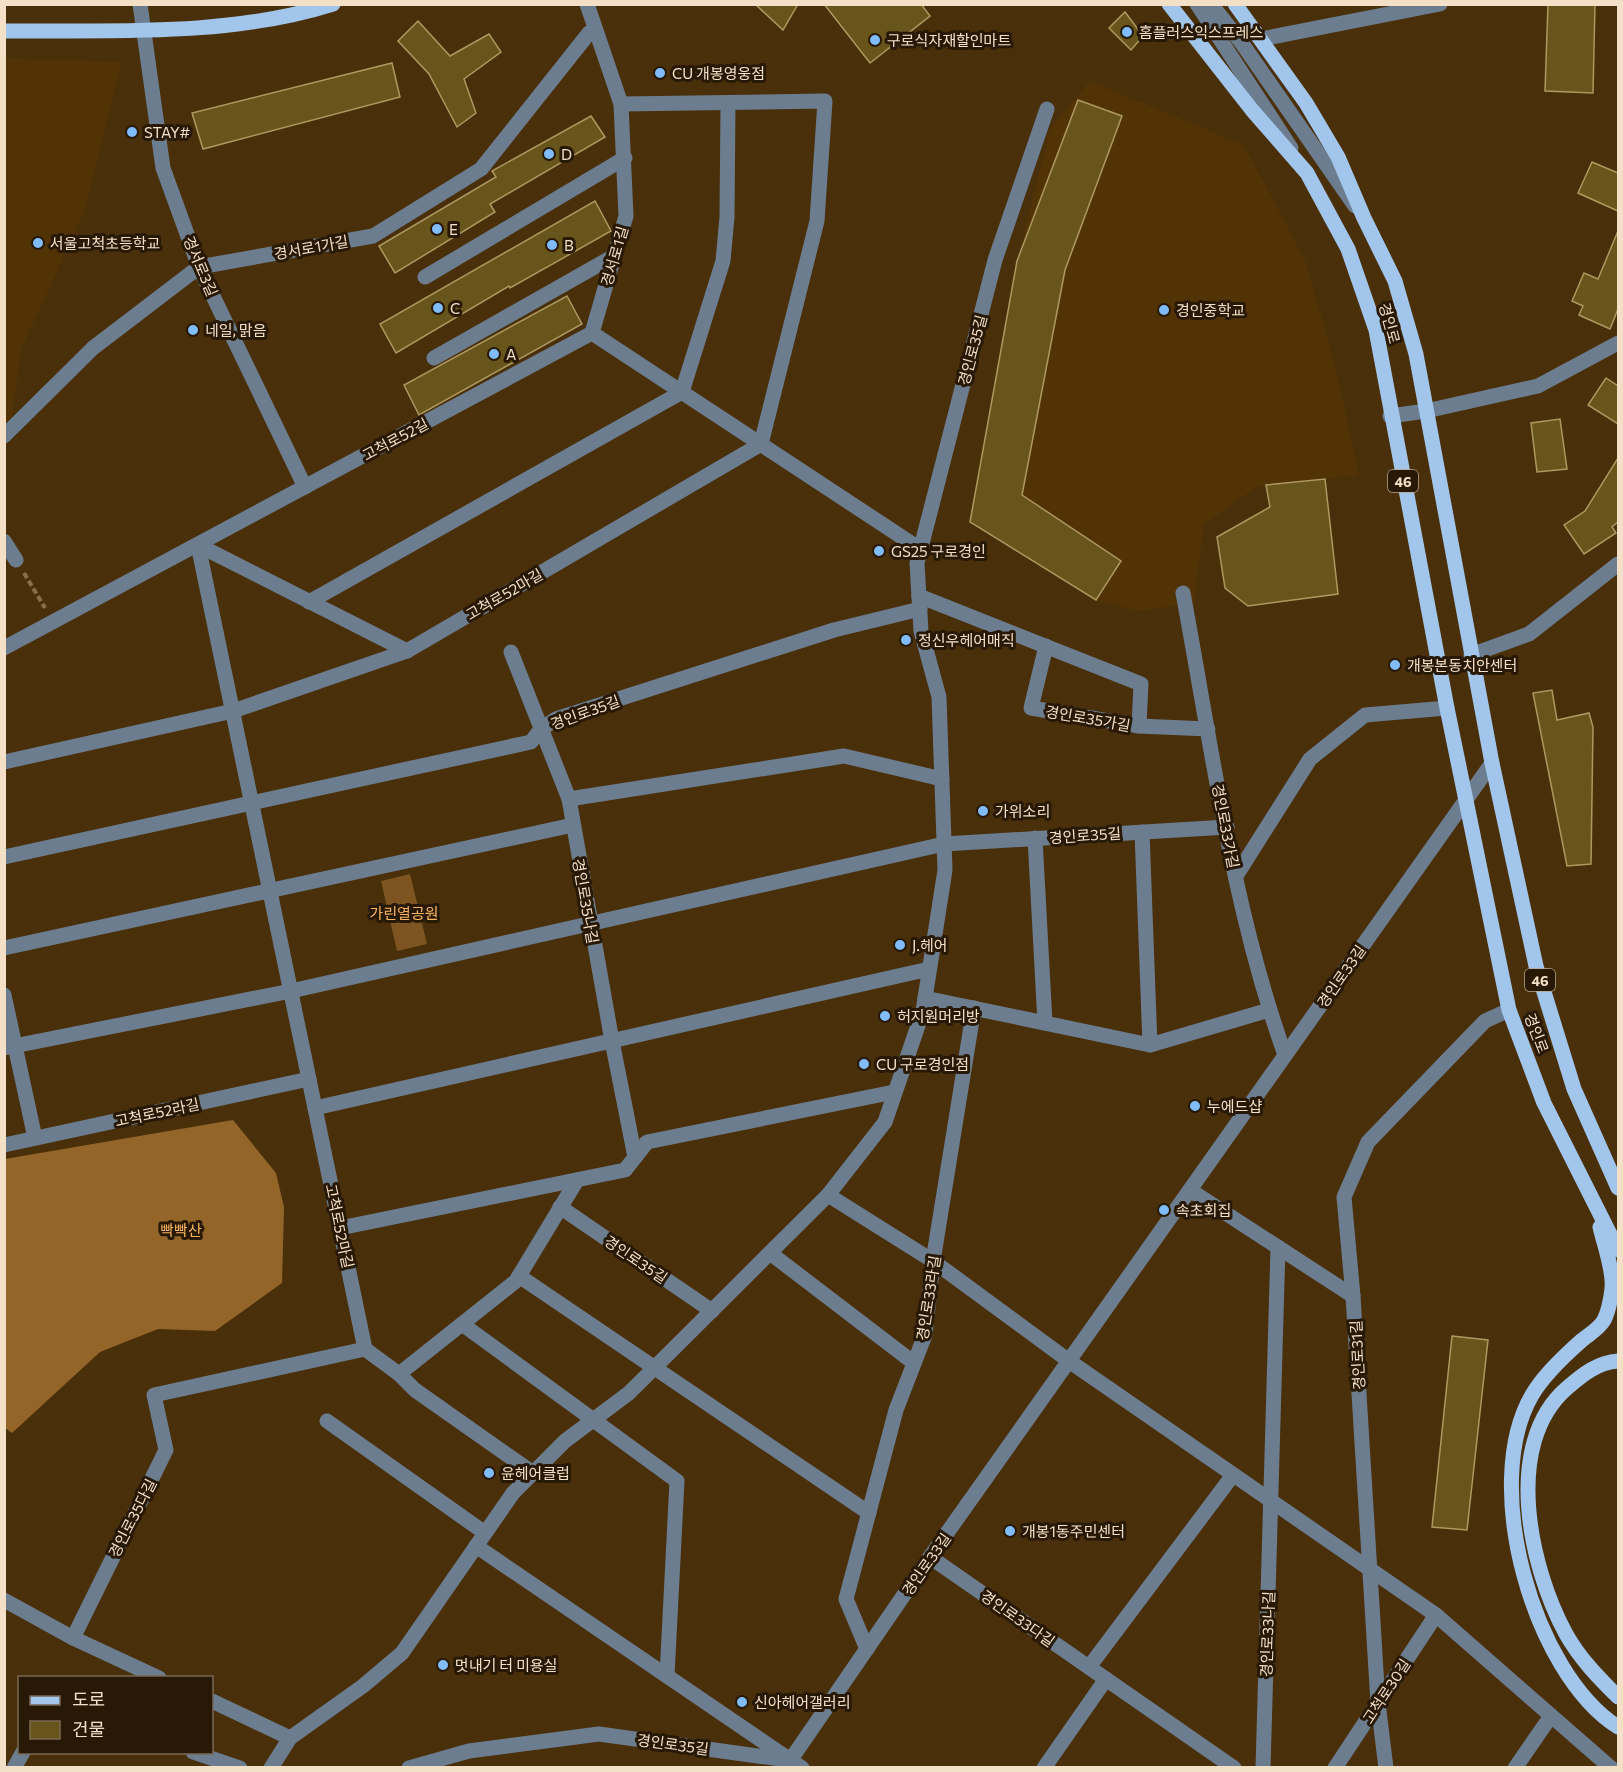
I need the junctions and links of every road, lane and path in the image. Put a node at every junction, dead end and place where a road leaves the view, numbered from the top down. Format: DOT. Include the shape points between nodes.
graph roads {
  1 [pos="140,4"];
  2 [pos="333,4"];
  3 [pos="587,4"];
  4 [pos="1169,4"];
  5 [pos="1197,4"];
  6 [pos="1211,4"];
  7 [pos="1235,4"];
  8 [pos="1440,4"];
  9 [pos="146,29"];
  10 [pos="595,29"];
  11 [pos="4,31"];
  12 [pos="1261,39"];
  13 [pos="621,104"];
  14 [pos="728,104"];
  15 [pos="1047,109"];
  16 [pos="625,158"];
  17 [pos="1307,173"];
  18 [pos="1364,218"];
  19 [pos="614,256"];
  20 [pos="199,267"];
  21 [pos="425,277"];
  22 [pos="592,333"];
  23 [pos="1618,343"];
  24 [pos="434,358"];
  25 [pos="682,392"];
  26 [pos="1426,411"];
  27 [pos="1390,416"];
  28 [pos="4,436"];
  29 [pos="761,444"];
  30 [pos="305,487"];
  31 [pos="4,541"];
  32 [pos="198,544"];
  33 [pos="920,549"];
  34 [pos="16,560"];
  35 [pos="1618,564"];
  36 [pos="1183,593"];
  37 [pos="309,602"];
  38 [pos="919,602"];
  39 [pos="53,622"];
  40 [pos="1046,646"];
  41 [pos="4,648"];
  42 [pos="407,651"];
  43 [pos="510,652"];
  44 [pos="1471,655"];
  45 [pos="1447,708"];
  46 [pos="232,711"];
  47 [pos="1139,726"];
  48 [pos="541,729"];
  49 [pos="1208,729"];
  50 [pos="4,762"];
  51 [pos="1492,763"];
  52 [pos="942,779"];
  53 [pos="569,799"];
  54 [pos="1466,800"];
  55 [pos="251,803"];
  56 [pos="573,825"];
  57 [pos="1227,827"];
  58 [pos="1142,832"];
  59 [pos="1035,838"];
  60 [pos="944,844"];
  61 [pos="4,857"];
  62 [pos="1236,876"];
  63 [pos="270,893"];
  64 [pos="590,924"];
  65 [pos="4,948"];
  66 [pos="929,969"];
  67 [pos="291,991"];
  68 [pos="4,995"];
  69 [pos="924,998"];
  70 [pos="974,1008"];
  71 [pos="1269,1010"];
  72 [pos="1509,1010"];
  73 [pos="1045,1023"];
  74 [pos="612,1041"];
  75 [pos="1150,1045"];
  76 [pos="10,1047"];
  77 [pos="1285,1055"];
  78 [pos="309,1079"];
  79 [pos="894,1092"];
  80 [pos="315,1108"];
  81 [pos="35,1138"];
  82 [pos="4,1144"];
  83 [pos="635,1157"];
  84 [pos="577,1180"];
  85 [pos="1618,1188"];
  86 [pos="1190,1190"];
  87 [pos="828,1195"];
  88 [pos="560,1207"];
  89 [pos="1596,1209"];
  90 [pos="340,1228"];
  91 [pos="1278,1247"];
  92 [pos="1618,1250"];
  93 [pos="770,1253"];
  94 [pos="933,1261"];
  95 [pos="519,1276"];
  96 [pos="1353,1296"];
  97 [pos="712,1311"];
  98 [pos="462,1324"];
  99 [pos="365,1349"];
  100 [pos="1069,1361"];
  101 [pos="1618,1361"];
  102 [pos="914,1363"];
  103 [pos="654,1368"];
  104 [pos="399,1374"];
  105 [pos="594,1419"];
  106 [pos="327,1421"];
  107 [pos="533,1473"];
  108 [pos="1233,1475"];
  109 [pos="1270,1501"];
  110 [pos="869,1513"];
  111 [pos="485,1533"];
  112 [pos="476,1546"];
  113 [pos="930,1557"];
  114 [pos="1370,1570"];
  115 [pos="4,1600"];
  116 [pos="1436,1615"];
  117 [pos="73,1638"];
  118 [pos="867,1649"];
  119 [pos="1089,1667"];
  120 [pos="157,1676"];
  121 [pos="667,1676"];
  122 [pos="1106,1679"];
  123 [pos="1618,1697"];
  124 [pos="213,1701"];
  125 [pos="1378,1703"];
  126 [pos="1551,1716"];
  127 [pos="1618,1727"];
  128 [pos="290,1738"];
  129 [pos="22,1754"];
  130 [pos="199,1754"];
  131 [pos="792,1765"];
  132 [pos="14,1767"];
  133 [pos="240,1767"];
  134 [pos="271,1767"];
  135 [pos="409,1767"];
  136 [pos="1044,1767"];
  137 [pos="1234,1767"];
  138 [pos="1263,1767"];
  139 [pos="1335,1767"];
  140 [pos="1386,1767"];
  141 [pos="1515,1767"];
  142 [pos="1611,1767"];
  1 -- 9 [label="street, 경서로3길"];
  2 -- 9 [label="main road" via="299,15 212,27"];
  3 -- 10 [label="street, 경서로1길"];
  4 -- 17 [label="main road, 경인로 / 46"];
  5 -- 17 [label="street"];
  6 -- 18 [label="street"];
  7 -- 12 [label="main road, 경인로 / 46"];
  8 -- 12 [label="street"];
  9 -- 11 [label="main road"];
  9 -- 20 [label="street, 경서로3길" via="163,168"];
  10 -- 13 [label="street, 경서로1길"];
  10 -- 20 [label="street, 경서로1가길" via="481,169 373,236"];
  12 -- 18 [label="main road, 경인로 / 46" via="1338,157"];
  13 -- 14 [label="street"];
  13 -- 16 [label="street, 경서로1길"];
  14 -- 25 [label="street" via="723,261"];
  14 -- 29 [label="street" via="825,101 817,221"];
  15 -- 33 [label="street, 경인로35길" via="995,260"];
  16 -- 19 [label="street, 경서로1길" via="626,216"];
  16 -- 21 [label="street"];
  17 -- 27 [label="main road, 경인로 / 46" via="1348,249 1376,330"];
  18 -- 26 [label="main road, 경인로 / 46" via="1395,281 1416,354"];
  19 -- 22 [label="street, 경서로1길"];
  19 -- 24 [label="street"];
  20 -- 28 [label="street, 경서로1가길" via="93,348"];
  20 -- 30 [label="street, 경서로3길"];
  22 -- 25 [label="street"];
  22 -- 30 [label="street, 고척로52길"];
  23 -- 26 [label="street" via="1538,386"];
  25 -- 29 [label="street"];
  25 -- 37 [label="street"];
  26 -- 27 [label="street"];
  26 -- 44 [label="main road, 경인로 / 46"];
  27 -- 45 [label="main road, 경인로 / 46"];
  29 -- 33 [label="street"];
  29 -- 42 [label="street, 고척로52마길"];
  30 -- 32 [label="street, 고척로52길"];
  31 -- 34 [label="street"];
  32 -- 37 [label="street"];
  32 -- 39 [label="street, 고척로52길"];
  32 -- 46 [label="street, 고척로52마길"];
  33 -- 38 [label="street, 경인로35길"];
  34 -- 39 [label="path"];
  35 -- 44 [label="street" via="1529,634"];
  36 -- 49 [label="street, 경인로33가길"];
  37 -- 42 [label="street"];
  38 -- 40 [label="street"];
  38 -- 48 [label="street, 경인로35길" via="556,719"];
  38 -- 52 [label="street, 경인로35길" via="921,631 939,697"];
  39 -- 41 [label="street, 고척로52길"];
  40 -- 47 [label="street" via="1141,684"];
  40 -- 47 [label="street, 경인로35가길" via="1031,708"];
  42 -- 46 [label="street, 고척로52마길"];
  43 -- 48 [label="street, 경인로35나길"];
  44 -- 51 [label="main road, 경인로 / 46"];
  45 -- 54 [label="main road, 경인로 / 46"];
  45 -- 62 [label="street" via="1365,715 1356,722 1310,759"];
  46 -- 50 [label="street"];
  46 -- 55 [label="street, 고척로52마길"];
  47 -- 49 [label="street, 경인로35가길"];
  48 -- 53 [label="street, 경인로35나길"];
  48 -- 55 [label="street, 경인로35길" via="531,742"];
  49 -- 57 [label="street, 경인로33가길"];
  51 -- 54 [label="street, 경인로33길"];
  51 -- 85 [label="main road, 경인로 / 46" via="1536,966 1574,1089"];
  52 -- 53 [label="street" via="844,756"];
  52 -- 60 [label="street, 경인로35길"];
  53 -- 56 [label="street, 경인로35나길"];
  54 -- 72 [label="main road, 경인로 / 46"];
  54 -- 77 [label="street, 경인로33길"];
  55 -- 61 [label="street"];
  55 -- 63 [label="street, 고척로52마길"];
  56 -- 63 [label="street"];
  56 -- 64 [label="street, 경인로35나길"];
  57 -- 58 [label="street, 경인로35길"];
  57 -- 62 [label="street, 경인로33가길"];
  58 -- 59 [label="street, 경인로35길"];
  58 -- 75 [label="street"];
  59 -- 60 [label="street, 경인로35길"];
  59 -- 73 [label="street"];
  60 -- 64 [label="street, 경인로35길"];
  60 -- 66 [label="street, 경인로35길" via="945,870"];
  62 -- 71 [label="street, 경인로33가길"];
  63 -- 65 [label="street"];
  63 -- 67 [label="street, 고척로52마길"];
  64 -- 67 [label="street, 경인로35길"];
  64 -- 74 [label="street, 경인로35나길"];
  66 -- 69 [label="street, 경인로35길"];
  66 -- 74 [label="street"];
  67 -- 76 [label="street"];
  67 -- 78 [label="street, 고척로52마길"];
  68 -- 76 [label="street"];
  69 -- 70 [label="street"];
  69 -- 79 [label="street, 경인로35길"];
  70 -- 73 [label="street"];
  70 -- 94 [label="street, 경인로33라길"];
  71 -- 75 [label="street"];
  71 -- 77 [label="street, 경인로33가길"];
  72 -- 89 [label="main road, 경인로 / 46" via="1544,1103"];
  72 -- 96 [label="street, 경인로31길" via="1485,1021 1368,1142 1344,1197"];
  73 -- 75 [label="street"];
  74 -- 80 [label="street"];
  74 -- 83 [label="street, 경인로35나길"];
  76 -- 81 [label="street"];
  77 -- 86 [label="street, 경인로33길"];
  78 -- 80 [label="street, 고척로52마길"];
  78 -- 81 [label="street, 고척로52라길"];
  79 -- 83 [label="street" via="647,1142"];
  79 -- 87 [label="street, 경인로35길" via="885,1122"];
  80 -- 90 [label="street, 고척로52마길"];
  81 -- 82 [label="street, 고척로52라길"];
  83 -- 84 [label="street" via="625,1170"];
  84 -- 88 [label="street"];
  84 -- 90 [label="street"];
  86 -- 91 [label="street"];
  86 -- 100 [label="street, 경인로33길"];
  87 -- 93 [label="street, 경인로35길"];
  87 -- 94 [label="street"];
  88 -- 95 [label="street"];
  88 -- 97 [label="street, 경인로35길"];
  89 -- 92 [label="main road, 경인로 / 46"];
  89 -- 127 [label="main road" via="1613,1282 1604,1320 1569,1352 1532,1395 1515,1442 1510,1484 1529,1597 1573,1682"];
  90 -- 99 [label="street, 고척로52마길"];
  91 -- 96 [label="street"];
  91 -- 109 [label="street, 경인로33나길"];
  93 -- 97 [label="street, 경인로35길"];
  93 -- 102 [label="street"];
  94 -- 100 [label="street"];
  94 -- 102 [label="street, 경인로33라길" via="925,1335"];
  95 -- 98 [label="street"];
  95 -- 103 [label="street"];
  96 -- 114 [label="street, 경인로31길"];
  97 -- 103 [label="street, 경인로35길"];
  98 -- 104 [label="street"];
  98 -- 105 [label="street"];
  99 -- 104 [label="street"];
  99 -- 117 [label="street, 경인로35다길" via="154,1395 166,1450"];
  100 -- 108 [label="street"];
  100 -- 113 [label="street, 경인로33길"];
  101 -- 123 [label="main road" via="1607,1361 1583,1374 1559,1395 1543,1418 1527,1487 1532,1536 1546,1591 1584,1661"];
  102 -- 110 [label="street, 경인로33라길" via="896,1410"];
  103 -- 105 [label="street, 경인로35길"];
  103 -- 110 [label="street"];
  104 -- 107 [label="street" via="415,1390"];
  105 -- 107 [label="street, 경인로35길"];
  105 -- 121 [label="street" via="677,1481"];
  106 -- 111 [label="street"];
  107 -- 111 [label="street, 경인로35길" via="513,1493"];
  108 -- 109 [label="street"];
  108 -- 119 [label="street"];
  109 -- 114 [label="street"];
  109 -- 138 [label="street, 경인로33나길"];
  110 -- 118 [label="street, 경인로33라길" via="846,1599"];
  111 -- 112 [label="street, 경인로35길"];
  112 -- 121 [label="street"];
  112 -- 128 [label="street, 경인로35길" via="402,1653"];
  113 -- 118 [label="street, 경인로33길"];
  113 -- 119 [label="street, 경인로33다길"];
  114 -- 116 [label="street"];
  114 -- 125 [label="street, 경인로31길"];
  115 -- 117 [label="street"];
  116 -- 125 [label="street, 고척로30길"];
  116 -- 126 [label="street"];
  117 -- 120 [label="street"];
  118 -- 131 [label="street, 경인로33길"];
  119 -- 122 [label="street, 경인로33다길"];
  121 -- 131 [label="street"];
  122 -- 136 [label="street"];
  122 -- 137 [label="street, 경인로33다길"];
  124 -- 128 [label="street"];
  125 -- 139 [label="street, 고척로30길"];
  125 -- 140 [label="street, 경인로31길"];
  126 -- 141 [label="street"];
  126 -- 142 [label="street"];
  128 -- 134 [label="street, 경인로35길"];
  129 -- 132 [label="street"];
  130 -- 133 [label="street"];
  131 -- 135 [label="street, 경인로35길" via="599,1734 469,1751"];
}
